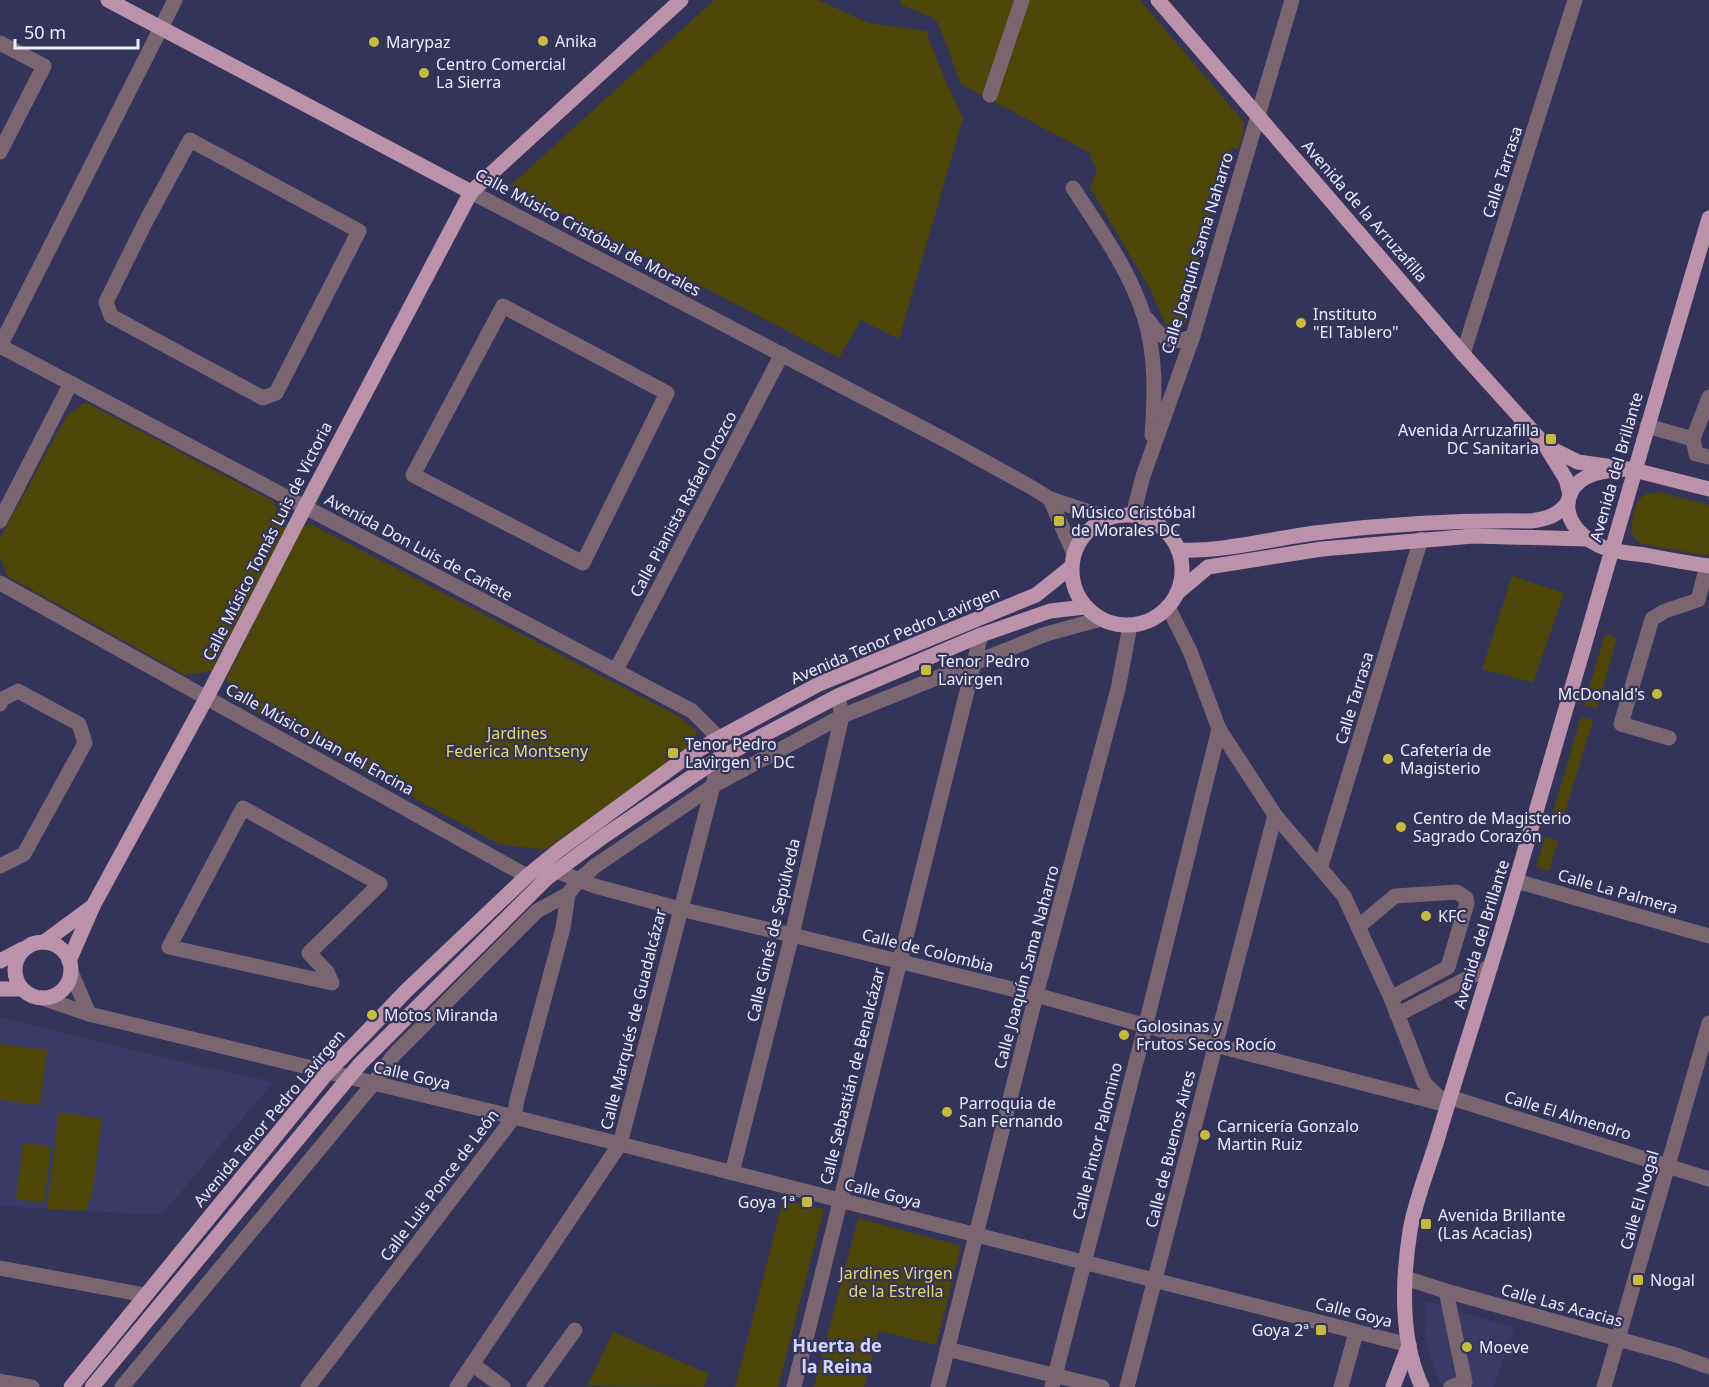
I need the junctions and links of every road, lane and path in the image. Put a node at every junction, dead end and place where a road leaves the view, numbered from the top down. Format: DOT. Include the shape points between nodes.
graph roads {
  1 [pos="108,0"];
  2 [pos="176,0"];
  3 [pos="681,0"];
  4 [pos="1022,0"];
  5 [pos="1158,0"];
  6 [pos="1292,0"];
  7 [pos="1575,0"];
  8 [pos="161,28"];
  9 [pos="0,43"];
  10 [pos="990,95"];
  11 [pos="1257,114"];
  12 [pos="0,152"];
  13 [pos="1073,188"];
  14 [pos="471,192"];
  15 [pos="1709,218"];
  16 [pos="146,221"];
  17 [pos="1144,315"];
  18 [pos="1193,336"];
  19 [pos="0,346"];
  20 [pos="782,354"];
  21 [pos="1463,354"];
  22 [pos="70,383"];
  23 [pos="1709,397"];
  24 [pos="1647,426"];
  25 [pos="1694,439"];
  26 [pos="1545,445"];
  27 [pos="1152,453"];
  28 [pos="1709,457"];
  29 [pos="1630,469"];
  30 [pos="1709,489"];
  31 [pos="1569,498"];
  32 [pos="1050,500"];
  33 [pos="305,507"];
  34 [pos="1133,515"];
  35 [pos="1108,518"];
  36 [pos="0,521"];
  37 [pos="1421,539"];
  38 [pos="1587,539"];
  39 [pos="1178,550"];
  40 [pos="1611,550"];
  41 [pos="1073,561"];
  42 [pos="583,563"];
  43 [pos="1708,566"];
  44 [pos="0,583"];
  45 [pos="1177,593"];
  46 [pos="1085,607"];
  47 [pos="1168,608"];
  48 [pos="1101,619"];
  49 [pos="1130,626"];
  50 [pos="981,635"];
  51 [pos="974,663"];
  52 [pos="616,670"];
  53 [pos="838,696"];
  54 [pos="207,697"];
  55 [pos="0,704"];
  56 [pos="842,716"];
  57 [pos="1219,729"];
  58 [pos="719,738"];
  59 [pos="1669,738"];
  60 [pos="718,759"];
  61 [pos="713,786"];
  62 [pos="1275,815"];
  63 [pos="541,865"];
  64 [pos="0,866"];
  65 [pos="1321,867"];
  66 [pos="557,871"];
  67 [pos="527,876"];
  68 [pos="580,879"];
  69 [pos="1516,881"];
  70 [pos="568,894"];
  71 [pos="93,906"];
  72 [pos="680,909"];
  73 [pos="1359,926"];
  74 [pos="792,934"];
  75 [pos="1709,936"];
  76 [pos="44,942"];
  77 [pos="169,947"];
  78 [pos="23,949"];
  79 [pos="0,961"];
  80 [pos="899,962"];
  81 [pos="70,966"];
  82 [pos="1491,966"];
  83 [pos="0,989"];
  84 [pos="22,989"];
  85 [pos="1036,995"];
  86 [pos="42,998"];
  87 [pos="1390,998"];
  88 [pos="89,1014"];
  89 [pos="1397,1014"];
  90 [pos="1709,1023"];
  91 [pos="1146,1024"];
  92 [pos="1215,1045"];
  93 [pos="327,1073"];
  94 [pos="348,1078"];
  95 [pos="373,1084"];
  96 [pos="1448,1101"];
  97 [pos="514,1117"];
  98 [pos="620,1144"];
  99 [pos="1667,1165"];
  100 [pos="732,1173"];
  101 [pos="1709,1179"];
  102 [pos="840,1200"];
  103 [pos="977,1235"];
  104 [pos="1084,1262"];
  105 [pos="0,1268"];
  106 [pos="1405,1278"];
  107 [pos="1156,1281"];
  108 [pos="1446,1292"];
  109 [pos="145,1295"];
  110 [pos="575,1330"];
  111 [pos="1618,1338"];
  112 [pos="1354,1340"];
  113 [pos="1409,1345"];
  114 [pos="947,1348"];
  115 [pos="472,1364"];
  116 [pos="1709,1367"];
  117 [pos="0,1381"];
  118 [pos="1054,1381"];
  119 [pos="1460,1385"];
  120 [pos="32,1387"];
  121 [pos="71,1387"];
  122 [pos="92,1387"];
  123 [pos="122,1387"];
  124 [pos="308,1387"];
  125 [pos="457,1387"];
  126 [pos="503,1387"];
  127 [pos="534,1387"];
  128 [pos="794,1387"];
  129 [pos="938,1387"];
  130 [pos="1102,1387"];
  131 [pos="1127,1387"];
  132 [pos="1341,1387"];
  133 [pos="1393,1387"];
  134 [pos="1422,1387"];
  135 [pos="1604,1387"];
  1 -- 8 [label="main road, Calle Músico Cristóbal de Morales"];
  2 -- 8 [label="street"];
  3 -- 14 [label="main road, Calle Músico Tomás Luis de Victoria"];
  4 -- 10 [label="street"];
  5 -- 11 [label="main road, Avenida de la Arruzafilla"];
  6 -- 11 [label="street, Calle Joaquín Sama Naharro"];
  7 -- 21 [label="street, Calle Tarrasa"];
  8 -- 14 [label="main road, Calle Músico Cristóbal de Morales"];
  8 -- 19 [label="street"];
  9 -- 12 [label="street" via="44,66"];
  11 -- 18 [label="street, Calle Joaquín Sama Naharro"];
  11 -- 21 [label="main road, Avenida de la Arruzafilla"];
  13 -- 17 [label="street" via="1123,268"];
  14 -- 20 [label="street, Calle Músico Cristóbal de Morales"];
  14 -- 33 [label="main road, Calle Músico Tomás Luis de Victoria"];
  15 -- 24 [label="main road, Avenida del Brillante"];
  16 -- 16 [label="street" via="106,302 111,316 264,398 276,393 359,231 190,140"];
  17 -- 18 [label="street" via="1165,338 1184,341"];
  17 -- 27 [label="street" via="1155,392"];
  18 -- 27 [label="street, Calle Joaquín Sama Naharro"];
  19 -- 22 [label="street, Avenida Don Luis de Cañete"];
  20 -- 32 [label="street, Calle Músico Cristóbal de Morales"];
  20 -- 52 [label="street, Calle Pianista Rafael Orozco"];
  21 -- 26 [label="main road, Avenida de la Arruzafilla"];
  22 -- 33 [label="street, Avenida Don Luis de Cañete"];
  22 -- 36 [label="street"];
  23 -- 25 [label="street"];
  24 -- 25 [label="street"];
  24 -- 29 [label="main road, Avenida del Brillante"];
  25 -- 28 [label="street" via="1696,453"];
  26 -- 29 [label="main road, Avenida de la Arruzafilla" via="1578,462"];
  26 -- 31 [label="main road, Avenida de la Arruzafilla" via="1566,479"];
  27 -- 34 [label="street, Calle Joaquín Sama Naharro"];
  29 -- 30 [label="main road, Avenida de la Arruzafilla"];
  29 -- 31 [label="main road, Avenida de la Arruzafilla" via="1588,477 1574,487"];
  29 -- 40 [label="main road, Avenida del Brillante"];
  31 -- 38 [label="main road, Avenida de la Arruzafilla" via="1571,521"];
  31 -- 39 [label="main road" via="1550,517 1531,521 1406,524 1215,550"];
  32 -- 35 [label="street, Calle Músico Cristóbal de Morales"];
  32 -- 41 [label="street"];
  33 -- 52 [label="street, Avenida Don Luis de Cañete"];
  33 -- 54 [label="main road, Calle Músico Tomás Luis de Victoria"];
  34 -- 35 [label="main road"];
  34 -- 39 [label="main road" via="1160,526"];
  35 -- 41 [label="main road" via="1087,532"];
  37 -- 38 [label="main road"];
  37 -- 45 [label="main road" via="1218,564 1202,571"];
  37 -- 65 [label="street, Calle Tarrasa"];
  38 -- 40 [label="main road, Avenida de la Arruzafilla"];
  39 -- 45 [label="main road" via="1182,577"];
  40 -- 43 [label="main road, Avenida de la Arruzafilla"];
  40 -- 69 [label="main road, Avenida del Brillante"];
  41 -- 46 [label="main road" via="1072,582"];
  41 -- 58 [label="main road, Avenida Tenor Pedro Lavirgen" via="1036,595 819,684"];
  42 -- 42 [label="street" via="667,393 503,306 413,475"];
  43 -- 59 [label="street" via="1698,600 1652,619 1621,724"];
  44 -- 54 [label="street, Calle Músico Juan del Encina"];
  45 -- 47 [label="main road"];
  46 -- 48 [label="main road"];
  46 -- 50 [label="main road, Avenida Tenor Pedro Lavirgen" via="1050,611"];
  47 -- 49 [label="main road" via="1144,623"];
  47 -- 57 [label="street" via="1190,651"];
  48 -- 49 [label="main road"];
  48 -- 51 [label="street" via="1046,634"];
  49 -- 85 [label="street, Calle Joaquín Sama Naharro" via="1118,689"];
  50 -- 51 [label="street, Calle Sebastián de Benalcázar"];
  50 -- 53 [label="main road, Avenida Tenor Pedro Lavirgen"];
  51 -- 56 [label="street"];
  51 -- 80 [label="street, Calle Sebastián de Benalcázar"];
  52 -- 58 [label="street, Avenida Don Luis de Cañete" via="692,711"];
  53 -- 56 [label="street, Calle Ginés de Sepúlveda"];
  53 -- 60 [label="main road, Avenida Tenor Pedro Lavirgen"];
  54 -- 67 [label="street, Calle Músico Juan del Encina"];
  54 -- 71 [label="main road, Calle Músico Tomás Luis de Victoria"];
  55 -- 64 [label="street" via="18,691 79,724 85,743 24,854"];
  56 -- 61 [label="street"];
  56 -- 74 [label="street, Calle Ginés de Sepúlveda"];
  57 -- 62 [label="street"];
  57 -- 91 [label="street, Calle Pintor Palomino"];
  58 -- 63 [label="main road, Avenida Tenor Pedro Lavirgen" via="678,763"];
  60 -- 61 [label="street, Calle Marqués de Guadalcázar"];
  60 -- 66 [label="main road, Avenida Tenor Pedro Lavirgen"];
  61 -- 68 [label="street"];
  61 -- 72 [label="street, Calle Marqués de Guadalcázar"];
  62 -- 65 [label="street"];
  62 -- 92 [label="street, Calle de Buenos Aires"];
  63 -- 66 [label="street, Calle de Colombia"];
  63 -- 67 [label="main road, Avenida Tenor Pedro Lavirgen"];
  65 -- 73 [label="street" via="1344,896"];
  66 -- 68 [label="street, Calle de Colombia"];
  66 -- 94 [label="main road, Avenida Tenor Pedro Lavirgen"];
  67 -- 93 [label="main road, Avenida Tenor Pedro Lavirgen"];
  68 -- 70 [label="street"];
  68 -- 72 [label="street, Calle de Colombia"];
  69 -- 75 [label="street, Calle La Palmera"];
  69 -- 82 [label="main road, Avenida del Brillante"];
  70 -- 95 [label="street" via="537,911 393,1056"];
  70 -- 97 [label="street, Calle Luis Ponce de León" via="563,928"];
  71 -- 76 [label="main road, Calle Músico Tomás Luis de Victoria"];
  71 -- 81 [label="main road, Calle Músico Tomás Luis de Victoria"];
  72 -- 74 [label="street, Calle de Colombia"];
  72 -- 98 [label="street, Calle Marqués de Guadalcázar"];
  73 -- 87 [label="street"];
  73 -- 87 [label="street" via="1395,896 1457,892 1466,898 1448,967"];
  74 -- 80 [label="street, Calle de Colombia"];
  74 -- 100 [label="street, Calle Ginés de Sepúlveda"];
  76 -- 78 [label="main road"];
  76 -- 81 [label="main road" via="64,951"];
  77 -- 77 [label="street" via="243,808 380,884 309,952 332,983"];
  78 -- 79 [label="main road"];
  78 -- 84 [label="main road" via="14,969"];
  80 -- 85 [label="street, Calle de Colombia"];
  80 -- 102 [label="street, Calle Sebastián de Benalcázar"];
  81 -- 86 [label="main road" via="62,991"];
  81 -- 88 [label="street"];
  82 -- 89 [label="street"];
  82 -- 96 [label="main road, Avenida del Brillante"];
  83 -- 84 [label="main road"];
  84 -- 86 [label="main road"];
  85 -- 91 [label="street, Calle de Colombia"];
  85 -- 103 [label="street, Calle Joaquín Sama Naharro"];
  86 -- 88 [label="street, Calle Goya"];
  87 -- 89 [label="street"];
  88 -- 93 [label="street, Calle Goya"];
  89 -- 96 [label="street" via="1424,1083"];
  90 -- 99 [label="street, Calle El Nogal"];
  91 -- 92 [label="street, Calle de Colombia"];
  91 -- 104 [label="street, Calle Pintor Palomino"];
  92 -- 96 [label="street, Calle de Colombia"];
  92 -- 107 [label="street, Calle de Buenos Aires"];
  93 -- 94 [label="street, Calle Goya"];
  93 -- 109 [label="main road, Avenida Tenor Pedro Lavirgen"];
  94 -- 95 [label="street, Calle Goya"];
  94 -- 122 [label="main road, Avenida Tenor Pedro Lavirgen"];
  95 -- 97 [label="street, Calle Goya"];
  95 -- 123 [label="street"];
  96 -- 99 [label="street, Calle El Almendro"];
  96 -- 106 [label="main road, Avenida del Brillante" via="1411,1228"];
  97 -- 98 [label="street, Calle Goya"];
  97 -- 124 [label="street, Calle Luis Ponce de León"];
  98 -- 100 [label="street, Calle Goya"];
  98 -- 115 [label="street, Calle Marqués de Guadalcázar"];
  99 -- 101 [label="street, Calle El Almendro"];
  99 -- 111 [label="street, Calle El Nogal"];
  100 -- 102 [label="street, Calle Goya"];
  102 -- 103 [label="street, Calle Goya"];
  102 -- 128 [label="street, Calle Sebastián de Benalcázar"];
  103 -- 104 [label="street, Calle Goya"];
  103 -- 114 [label="street, Calle Joaquín Sama Naharro"];
  104 -- 107 [label="street, Calle Goya"];
  104 -- 118 [label="street, Calle Pintor Palomino"];
  105 -- 109 [label="street"];
  106 -- 108 [label="street, Calle Las Acacias"];
  106 -- 113 [label="main road, Avenida del Brillante"];
  107 -- 113 [label="street, Calle Goya"];
  107 -- 131 [label="street, Calle de Buenos Aires"];
  108 -- 111 [label="street, Calle Las Acacias"];
  108 -- 119 [label="street"];
  109 -- 121 [label="main road, Avenida Tenor Pedro Lavirgen"];
  110 -- 127 [label="street"];
  111 -- 116 [label="street, Calle Las Acacias"];
  111 -- 135 [label="street, Calle El Nogal"];
  112 -- 132 [label="street"];
  113 -- 133 [label="main road"];
  113 -- 134 [label="main road, Avenida del Brillante"];
  114 -- 118 [label="street"];
  114 -- 129 [label="street, Calle Joaquín Sama Naharro"];
  115 -- 125 [label="street, Calle Marqués de Guadalcázar"];
  115 -- 126 [label="street"];
  117 -- 120 [label="street"];
  118 -- 130 [label="street"];
}
